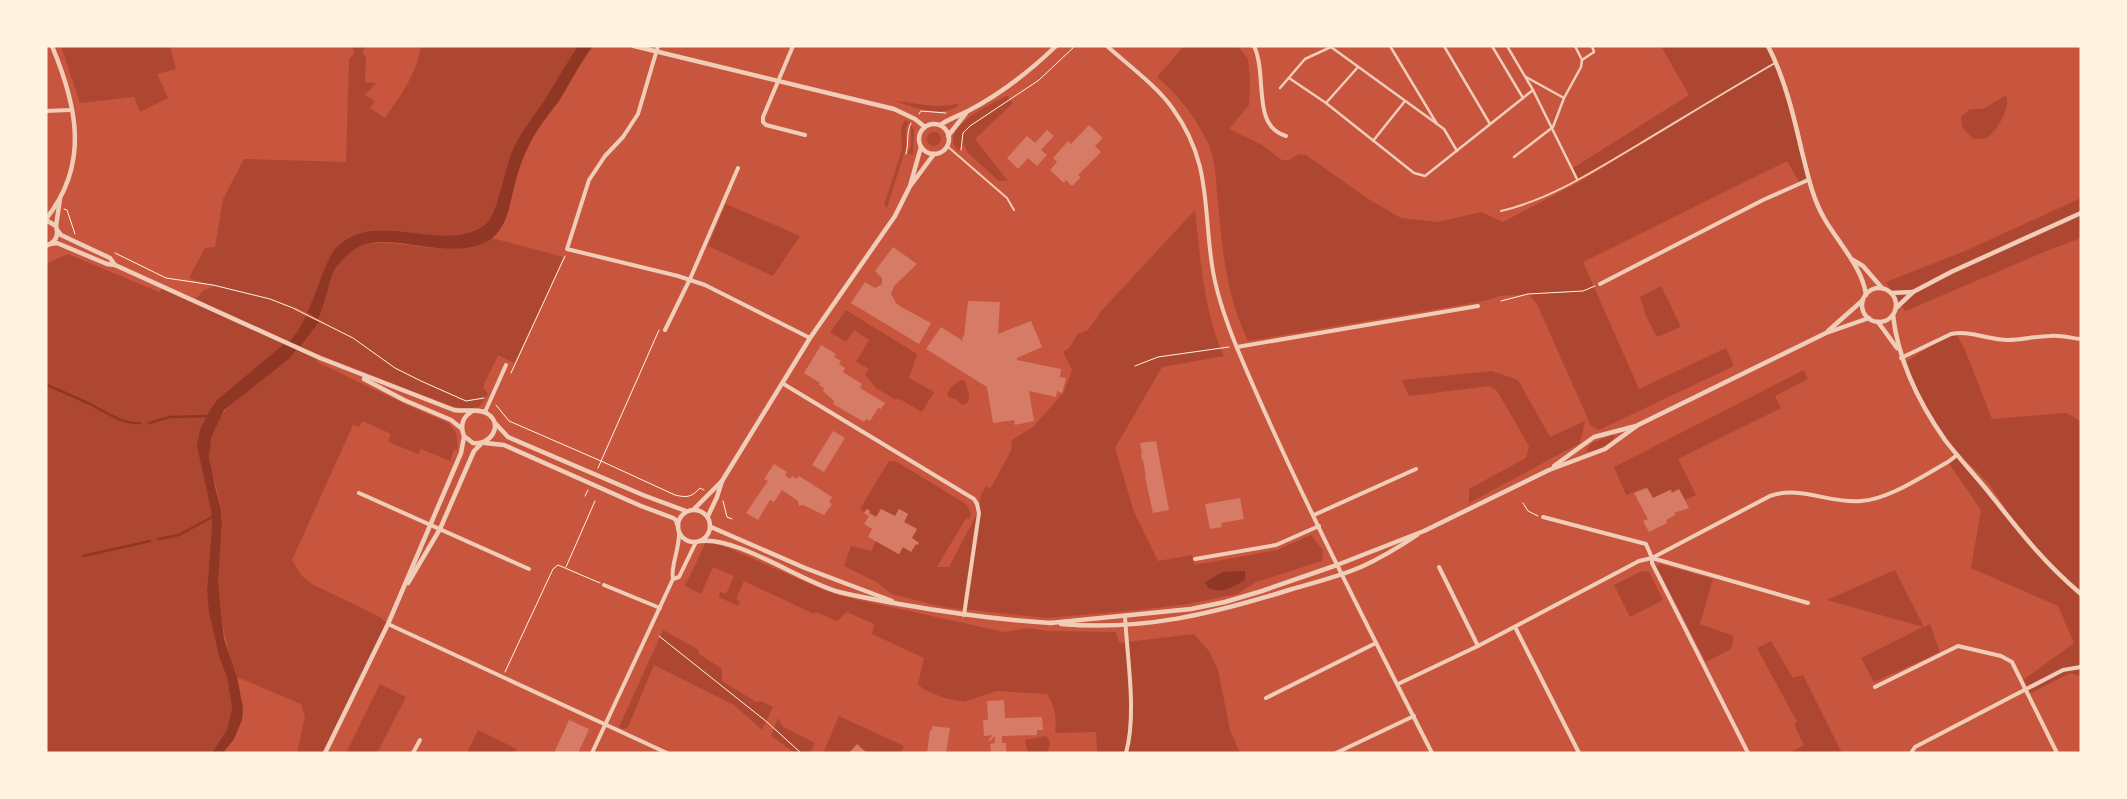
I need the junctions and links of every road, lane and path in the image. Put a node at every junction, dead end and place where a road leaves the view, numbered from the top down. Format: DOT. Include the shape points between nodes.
graph roads {
  1 [pos="52,46"];
  2 [pos="634,46"];
  3 [pos="658,46"];
  4 [pos="793,46"];
  5 [pos="1056,46"];
  6 [pos="1075,46"];
  7 [pos="1107,46"];
  8 [pos="1254,46"];
  9 [pos="1390,46"];
  10 [pos="1444,46"];
  11 [pos="1506,46"];
  12 [pos="1575,46"];
  13 [pos="1592,46"];
  14 [pos="1768,46"];
  15 [pos="1332,47"];
  16 [pos="1493,47"];
  17 [pos="656,52"];
  18 [pos="1582,60"];
  19 [pos="1776,62"];
  20 [pos="1358,66"];
  21 [pos="1525,76"];
  22 [pos="1289,78"];
  23 [pos="778,81"];
  24 [pos="1280,88"];
  25 [pos="1533,90"];
  26 [pos="1523,98"];
  27 [pos="1564,98"];
  28 [pos="1405,101"];
  29 [pos="1326,103"];
  30 [pos="71,110"];
  31 [pos="46,111"];
  32 [pos="967,112"];
  33 [pos="1490,124"];
  34 [pos="940,125"];
  35 [pos="1438,125"];
  36 [pos="925,127"];
  37 [pos="1553,128"];
  38 [pos="805,135"];
  39 [pos="948,136"];
  40 [pos="1286,136"];
  41 [pos="1373,141"];
  42 [pos="947,146"];
  43 [pos="921,147"];
  44 [pos="1457,151"];
  45 [pos="934,154"];
  46 [pos="957,154"];
  47 [pos="1514,157"];
  48 [pos="738,168"];
  49 [pos="1577,179"];
  50 [pos="1808,180"];
  51 [pos="910,186"];
  52 [pos="62,193"];
  53 [pos="67,210"];
  54 [pos="1014,210"];
  55 [pos="1501,211"];
  56 [pos="2081,213"];
  57 [pos="46,219"];
  58 [pos="56,228"];
  59 [pos="76,234"];
  60 [pos="48,245"];
  61 [pos="567,249"];
  62 [pos="112,252"];
  63 [pos="1853,260"];
  64 [pos="115,265"];
  65 [pos="690,279"];
  66 [pos="1600,284"];
  67 [pos="1884,289"];
  68 [pos="1913,292"];
  69 [pos="1891,293"];
  70 [pos="1866,295"];
  71 [pos="1501,300"];
  72 [pos="1863,300"];
  73 [pos="1478,306"];
  74 [pos="1896,308"];
  75 [pos="1893,315"];
  76 [pos="1869,318"];
  77 [pos="1878,322"];
  78 [pos="660,327"];
  79 [pos="665,330"];
  80 [pos="1826,332"];
  81 [pos="810,338"];
  82 [pos="2081,340"];
  83 [pos="1237,347"];
  84 [pos="1898,349"];
  85 [pos="1902,358"];
  86 [pos="506,365"];
  87 [pos="1135,366"];
  88 [pos="350,371"];
  89 [pos="511,373"];
  90 [pos="782,383"];
  91 [pos="484,398"];
  92 [pos="496,406"];
  93 [pos="471,412"];
  94 [pos="485,412"];
  95 [pos="493,420"];
  96 [pos="1638,425"];
  97 [pos="462,431"];
  98 [pos="482,443"];
  99 [pos="1957,455"];
  100 [pos="602,457"];
  101 [pos="1416,469"];
  102 [pos="1549,470"];
  103 [pos="722,481"];
  104 [pos="700,488"];
  105 [pos="359,493"];
  106 [pos="595,501"];
  107 [pos="724,502"];
  108 [pos="1523,504"];
  109 [pos="694,509"];
  110 [pos="686,511"];
  111 [pos="1314,515"];
  112 [pos="708,516"];
  113 [pos="1543,517"];
  114 [pos="732,519"];
  115 [pos="430,525"];
  116 [pos="678,526"];
  117 [pos="1319,526"];
  118 [pos="711,527"];
  119 [pos="440,529"];
  120 [pos="1424,531"];
  121 [pos="679,532"];
  122 [pos="698,541"];
  123 [pos="1652,558"];
  124 [pos="1195,559"];
  125 [pos="1337,565"];
  126 [pos="1439,567"];
  127 [pos="566,568"];
  128 [pos="529,569"];
  129 [pos="1342,574"];
  130 [pos="673,579"];
  131 [pos="604,585"];
  132 [pos="401,594"];
  133 [pos="2081,594"];
  134 [pos="898,603"];
  135 [pos="1808,603"];
  136 [pos="660,608"];
  137 [pos="964,615"];
  138 [pos="1125,616"];
  139 [pos="1050,623"];
  140 [pos="388,624"];
  141 [pos="1126,625"];
  142 [pos="1515,627"];
  143 [pos="659,636"];
  144 [pos="1376,643"];
  145 [pos="1478,646"];
  146 [pos="2081,667"];
  147 [pos="502,678"];
  148 [pos="1398,684"];
  149 [pos="1875,687"];
  150 [pos="2027,691"];
  151 [pos="1266,698"];
  152 [pos="1414,716"];
  153 [pos="605,726"];
  154 [pos="420,740"];
  155 [pos="325,753"];
  156 [pos="413,753"];
  157 [pos="592,753"];
  158 [pos="667,753"];
  159 [pos="801,753"];
  160 [pos="1126,753"];
  161 [pos="1336,753"];
  162 [pos="1432,753"];
  163 [pos="1579,753"];
  164 [pos="1748,753"];
  165 [pos="1911,753"];
  166 [pos="2057,753"];
  1 -- 30 [label="street"];
  2 -- 17 [label="street"];
  3 -- 17 [label="street"];
  4 -- 23 [label="street"];
  5 -- 32 [label="street" via="1005,88"];
  6 -- 46 [label="path" via="1039,80 970,126 963,133 963,149"];
  7 -- 83 [label="street" via="1164,98 1193,144 1202,170 1218,297"];
  8 -- 40 [label="street" via="1260,58 1266,121 1276,133"];
  9 -- 35 [label="street"];
  10 -- 33 [label="street"];
  11 -- 21 [label="street"];
  12 -- 18 [label="street"];
  13 -- 18 [label="street" via="1594,52"];
  14 -- 19 [label="street"];
  15 -- 20 [label="street"];
  15 -- 22 [label="street" via="1305,59"];
  16 -- 26 [label="street"];
  17 -- 23 [label="street"];
  17 -- 61 [label="street" via="638,114 589,180"];
  18 -- 27 [label="street"];
  19 -- 49 [label="lane"];
  19 -- 50 [label="street"];
  20 -- 28 [label="street"];
  20 -- 29 [label="street"];
  21 -- 25 [label="street"];
  21 -- 27 [label="street"];
  22 -- 24 [label="street"];
  22 -- 29 [label="street"];
  23 -- 36 [label="street" via="894,109"];
  23 -- 38 [label="street" via="763,122"];
  25 -- 26 [label="street"];
  25 -- 37 [label="street"];
  26 -- 33 [label="street"];
  27 -- 37 [label="street"];
  28 -- 35 [label="street"];
  28 -- 41 [label="street"];
  29 -- 41 [label="street"];
  30 -- 31 [label="street"];
  30 -- 52 [label="street" via="75,125 75,160"];
  32 -- 34 [label="street"];
  32 -- 39 [label="street"];
  33 -- 44 [label="street"];
  34 -- 36 [label="street"];
  34 -- 39 [label="street"];
  35 -- 44 [label="street"];
  36 -- 43 [label="street" via="919,138"];
  37 -- 47 [label="street"];
  37 -- 49 [label="street"];
  39 -- 42 [label="street"];
  41 -- 44 [label="street" via="1414,173 1425,176"];
  42 -- 45 [label="street"];
  42 -- 46 [label="lane"];
  43 -- 45 [label="street"];
  43 -- 51 [label="street"];
  45 -- 51 [label="street"];
  46 -- 54 [label="lane" via="1007,198"];
  48 -- 65 [label="street"];
  49 -- 55 [label="lane" via="1527,204"];
  50 -- 63 [label="street" via="1824,218"];
  50 -- 66 [label="street"];
  51 -- 81 [label="street" via="895,216"];
  52 -- 57 [label="street"];
  52 -- 58 [label="street"];
  53 -- 59 [label="path"];
  56 -- 68 [label="street"];
  57 -- 58 [label="street"];
  58 -- 60 [label="street" via="56,238"];
  58 -- 64 [label="street" via="61,235 110,258"];
  60 -- 64 [label="street" via="57,244"];
  61 -- 65 [label="street"];
  61 -- 89 [label="path"];
  62 -- 91 [label="path" via="166,278 213,285 293,308 353,338 395,368 428,384 466,400"];
  63 -- 67 [label="street"];
  63 -- 70 [label="street"];
  64 -- 88 [label="street"];
  65 -- 79 [label="street"];
  65 -- 81 [label="street"];
  66 -- 71 [label="path" via="1583,291 1528,294"];
  67 -- 69 [label="street"];
  67 -- 70 [label="street" via="1874,289"];
  68 -- 69 [label="street"];
  68 -- 74 [label="street"];
  69 -- 74 [label="street"];
  70 -- 72 [label="street"];
  72 -- 76 [label="street" via="1863,310"];
  72 -- 80 [label="street"];
  73 -- 83 [label="street"];
  74 -- 75 [label="street"];
  75 -- 77 [label="street"];
  75 -- 84 [label="street"];
  76 -- 77 [label="street"];
  76 -- 80 [label="street"];
  77 -- 84 [label="street"];
  78 -- 100 [label="path"];
  80 -- 96 [label="street"];
  81 -- 90 [label="street"];
  82 -- 85 [label="street" via="2051,336 2003,340 1959,332"];
  83 -- 87 [label="path" via="1158,357"];
  83 -- 111 [label="street"];
  84 -- 85 [label="street"];
  85 -- 99 [label="street" via="1934,423"];
  86 -- 94 [label="street"];
  88 -- 93 [label="street" via="454,410"];
  88 -- 97 [label="street" via="404,400 451,420"];
  90 -- 103 [label="street"];
  90 -- 137 [label="street" via="974,499 979,513"];
  92 -- 104 [label="path" via="509,421 675,496 694,495"];
  93 -- 94 [label="street"];
  93 -- 97 [label="street" via="463,420"];
  94 -- 95 [label="street"];
  95 -- 98 [label="street" via="494,434"];
  95 -- 110 [label="street" via="508,437"];
  96 -- 102 [label="street" via="1605,449"];
  96 -- 102 [label="street" via="1594,437"];
  97 -- 98 [label="street" via="470,442"];
  97 -- 115 [label="street" via="462,453"];
  98 -- 116 [label="street" via="504,445 673,518"];
  98 -- 119 [label="street" via="474,451"];
  99 -- 123 [label="street" via="1870,500 1859,502 1797,491 1770,496"];
  99 -- 133 [label="street" via="2049,566"];
  101 -- 111 [label="street"];
  102 -- 120 [label="street"];
  103 -- 109 [label="street"];
  103 -- 112 [label="street"];
  105 -- 115 [label="street"];
  106 -- 127 [label="path"];
  107 -- 114 [label="path" via="727,517"];
  108 -- 113 [label="path" via="1528,511"];
  109 -- 110 [label="street"];
  109 -- 112 [label="street"];
  110 -- 116 [label="street"];
  111 -- 117 [label="street"];
  112 -- 118 [label="street"];
  113 -- 123 [label="street" via="1646,544"];
  115 -- 119 [label="street"];
  115 -- 132 [label="street"];
  116 -- 121 [label="street"];
  117 -- 124 [label="street" via="1276,545"];
  117 -- 125 [label="street"];
  118 -- 122 [label="street" via="707,536"];
  118 -- 134 [label="street" via="805,568"];
  119 -- 128 [label="street"];
  119 -- 132 [label="street"];
  120 -- 125 [label="street"];
  120 -- 129 [label="street" via="1386,554"];
  121 -- 122 [label="street" via="687,540"];
  121 -- 130 [label="street"];
  122 -- 130 [label="street" via="679,576"];
  122 -- 134 [label="street" via="714,540 732,545 826,588"];
  123 -- 135 [label="street"];
  123 -- 142 [label="street" via="1639,561"];
  123 -- 164 [label="street"];
  125 -- 129 [label="street"];
  125 -- 138 [label="street" via="1225,602"];
  126 -- 145 [label="street"];
  127 -- 131 [label="path"];
  127 -- 147 [label="path" via="558,565 553,569"];
  129 -- 141 [label="street" via="1204,615"];
  129 -- 144 [label="street"];
  130 -- 136 [label="street"];
  131 -- 136 [label="street"];
  132 -- 140 [label="street"];
  134 -- 137 [label="street"];
  136 -- 153 [label="street"];
  137 -- 139 [label="street"];
  138 -- 139 [label="street"];
  138 -- 141 [label="street"];
  139 -- 141 [label="street"];
  140 -- 147 [label="street"];
  140 -- 155 [label="street"];
  141 -- 160 [label="street" via="1131,715"];
  142 -- 145 [label="street"];
  142 -- 163 [label="street"];
  143 -- 159 [label="path"];
  144 -- 148 [label="street"];
  144 -- 151 [label="street"];
  145 -- 148 [label="street"];
  146 -- 150 [label="street" via="2063,670"];
  147 -- 153 [label="street"];
  148 -- 152 [label="street"];
  149 -- 150 [label="street" via="1951,649 1964,646 2012,662"];
  150 -- 165 [label="street" via="1915,747"];
  150 -- 166 [label="street"];
  152 -- 161 [label="street"];
  152 -- 162 [label="street"];
  153 -- 157 [label="street"];
  153 -- 158 [label="street"];
  154 -- 156 [label="street"];
}
